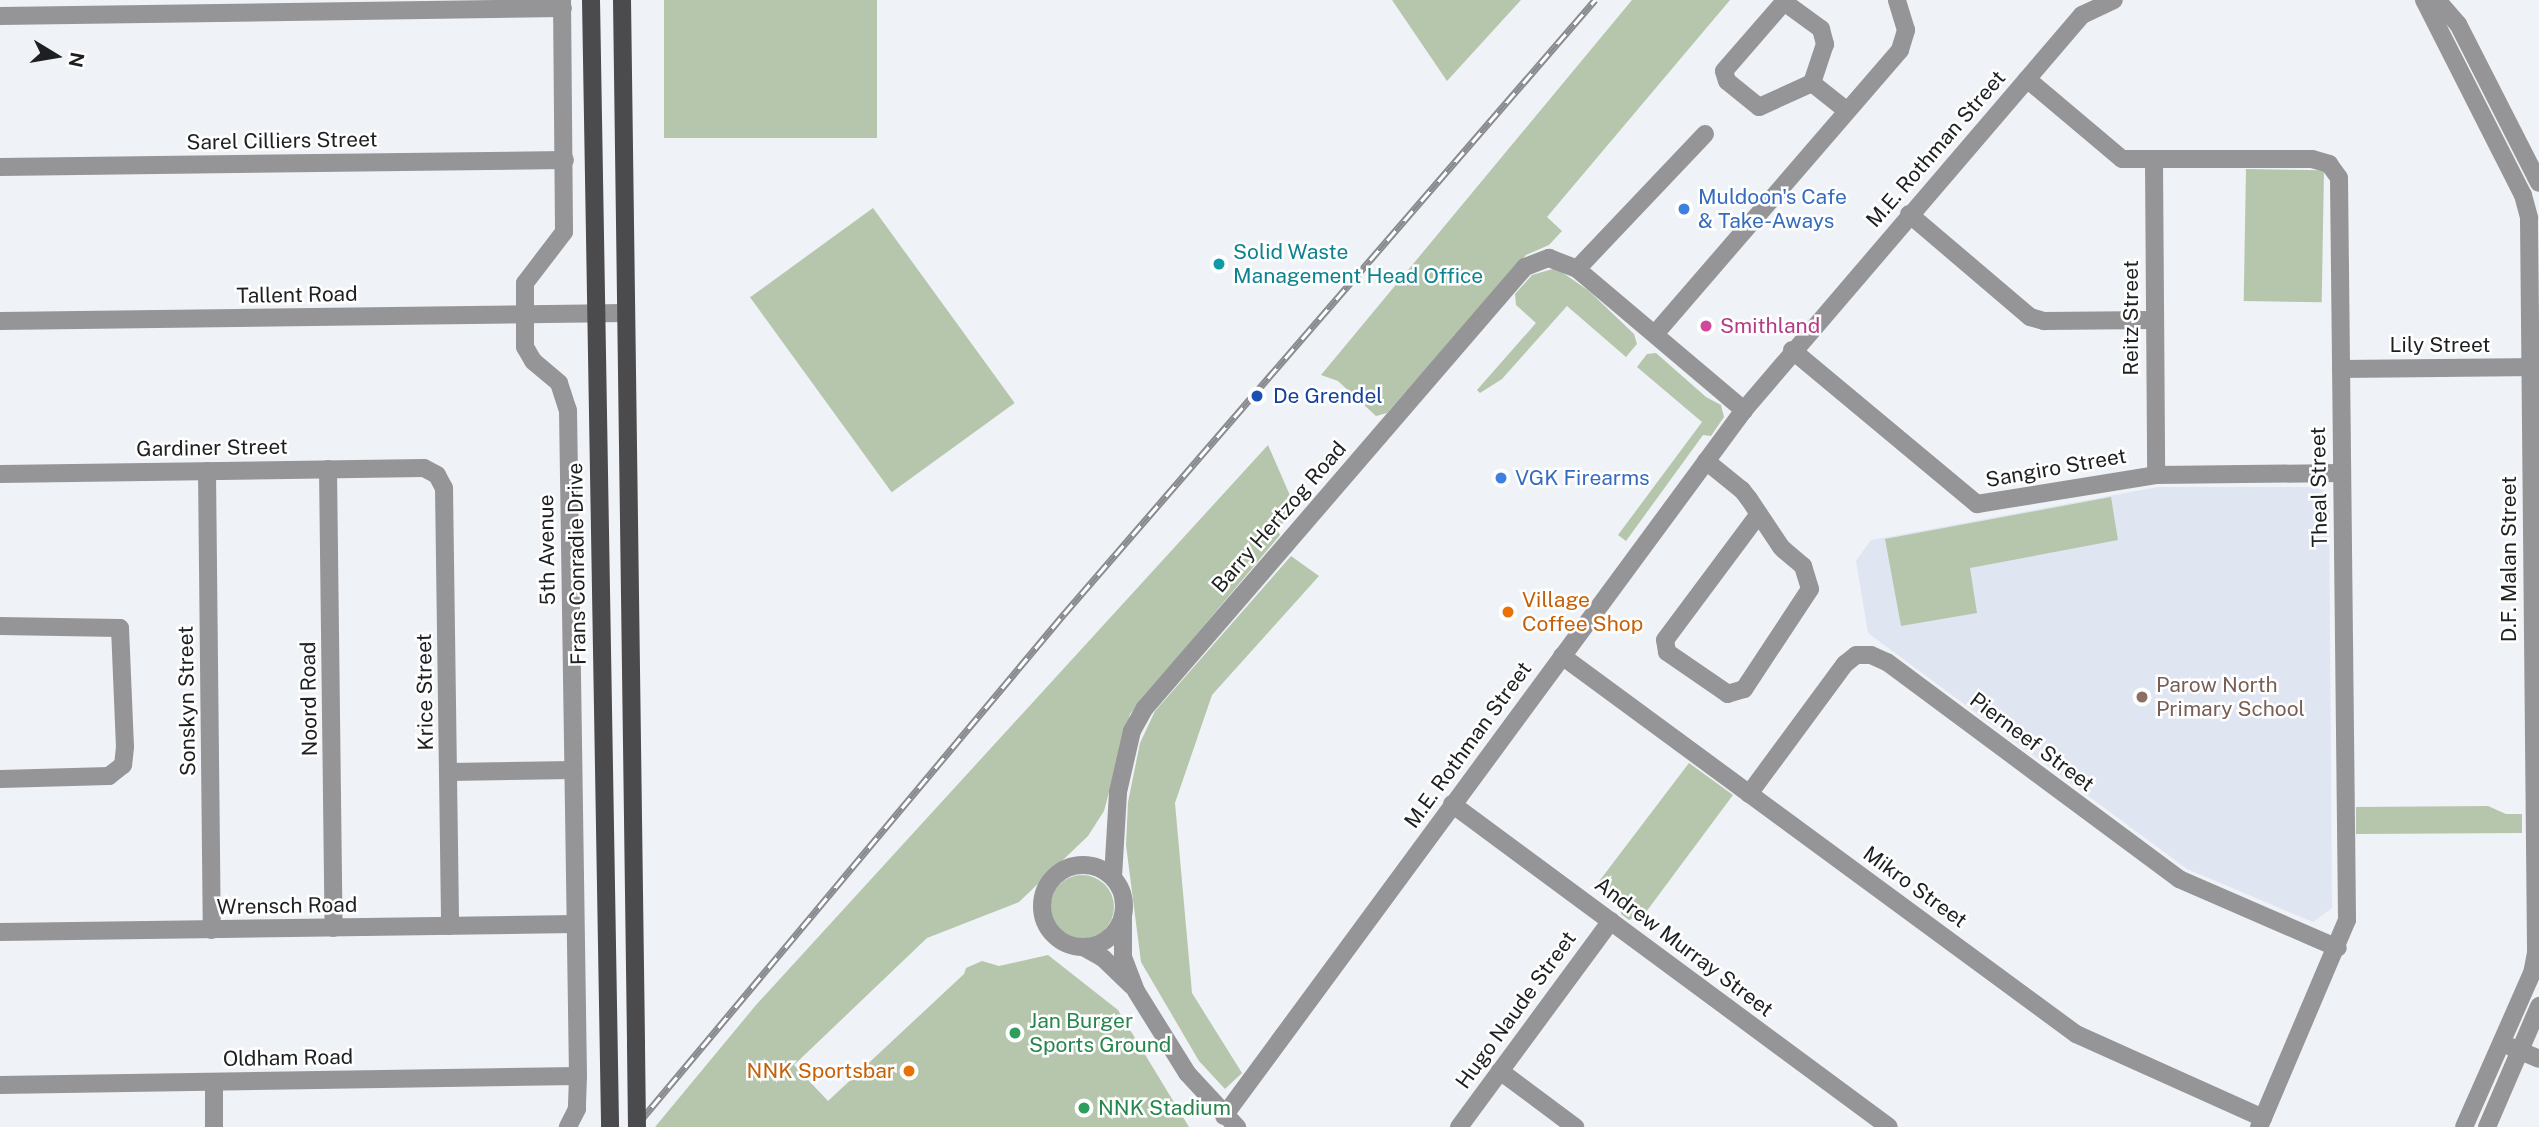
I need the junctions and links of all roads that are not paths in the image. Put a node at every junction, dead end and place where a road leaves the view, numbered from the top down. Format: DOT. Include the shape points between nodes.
graph roads {
  1 [pos="591,0"];
  2 [pos="622,0"];
  3 [pos="1897,0"];
  4 [pos="2114,0"];
  5 [pos="2424,0"];
  6 [pos="2437,0"];
  7 [pos="562,4"];
  8 [pos="0,16"];
  9 [pos="2027,79"];
  10 [pos="1812,83"];
  11 [pos="1846,110"];
  12 [pos="1705,134"];
  13 [pos="565,160"];
  14 [pos="2154,161"];
  15 [pos="0,167"];
  16 [pos="2539,183"];
  17 [pos="2533,203"];
  18 [pos="1909,214"];
  19 [pos="1577,269"];
  20 [pos="625,313"];
  21 [pos="594,314"];
  22 [pos="525,315"];
  23 [pos="2152,320"];
  24 [pos="0,321"];
  25 [pos="1655,334"];
  26 [pos="1793,350"];
  27 [pos="2534,367"];
  28 [pos="2341,369"];
  29 [pos="1744,410"];
  30 [pos="1706,461"];
  31 [pos="424,468"];
  32 [pos="328,469"];
  33 [pos="2535,470"];
  34 [pos="207,471"];
  35 [pos="2341,473"];
  36 [pos="0,474"];
  37 [pos="2156,475"];
  38 [pos="1759,514"];
  39 [pos="0,626"];
  40 [pos="1562,656"];
  41 [pos="2535,739"];
  42 [pos="573,770"];
  43 [pos="449,772"];
  44 [pos="0,779"];
  45 [pos="1749,794"];
  46 [pos="1452,804"];
  47 [pos="1113,877"];
  48 [pos="1123,916"];
  49 [pos="1611,921"];
  50 [pos="575,924"];
  51 [pos="450,926"];
  52 [pos="334,928"];
  53 [pos="212,930"];
  54 [pos="0,932"];
  55 [pos="1083,947"];
  56 [pos="2338,948"];
  57 [pos="1136,991"];
  58 [pos="2539,1006"];
  59 [pos="2501,1043"];
  60 [pos="2521,1051"];
  61 [pos="2539,1059"];
  62 [pos="1500,1071"];
  63 [pos="578,1076"];
  64 [pos="214,1083"];
  65 [pos="0,1085"];
  66 [pos="1231,1121"];
  67 [pos="2261,1123"];
  68 [pos="214,1127"];
  69 [pos="568,1127"];
  70 [pos="610,1127"];
  71 [pos="637,1127"];
  72 [pos="1459,1127"];
  73 [pos="1575,1127"];
  74 [pos="1889,1127"];
  75 [pos="2464,1127"];
  76 [pos="2487,1127"];
  1 -- 21 [label="main road, Frans Conradie Drive"];
  2 -- 20 [label="main road"];
  3 -- 11 [label="street" via="1906,40"];
  4 -- 9 [label="street, M.E. Rothman Street" via="2082,15"];
  5 -- 17 [label="street, D.F. Malan Street"];
  6 -- 16 [label="street" via="2458,24"];
  7 -- 8 [label="street"];
  7 -- 13 [label="street, 5th Avenue"];
  9 -- 14 [label="street, Theal Street" via="2122,159"];
  9 -- 18 [label="street, M.E. Rothman Street"];
  10 -- 10 [label="street" via="1763,107 1727,80 1724,71 1773,9 1788,2 1824,35"];
  10 -- 11 [label="street"];
  11 -- 25 [label="street"];
  12 -- 19 [label="street"];
  13 -- 15 [label="street, Sarel Cilliers Street"];
  13 -- 22 [label="street, 5th Avenue" via="564,232 528,275"];
  14 -- 23 [label="street, Reitz Street"];
  14 -- 28 [label="street, Theal Street" via="2312,159 2337,171"];
  17 -- 27 [label="street, D.F. Malan Street"];
  18 -- 23 [label="street" via="2030,317 2044,321"];
  18 -- 26 [label="street, M.E. Rothman Street"];
  19 -- 25 [label="street"];
  19 -- 47 [label="street, Barry Hertzog Road" via="1549,258 1518,271 1152,698 1128,745 1115,812"];
  20 -- 21 [label="street, Tallent Road"];
  20 -- 71 [label="main road, bridge"];
  21 -- 22 [label="street, Tallent Road"];
  21 -- 70 [label="main road, Frans Conradie Drive"];
  22 -- 24 [label="street, Tallent Road"];
  22 -- 42 [label="street, 5th Avenue" via="527,353 559,383 568,410"];
  23 -- 37 [label="street, Reitz Street"];
  25 -- 29 [label="street"];
  26 -- 29 [label="street, M.E. Rothman Street"];
  26 -- 37 [label="street, Sangiro Street" via="1977,504"];
  27 -- 28 [label="street, Lily Street"];
  27 -- 33 [label="street, D.F. Malan Street"];
  28 -- 35 [label="street, Theal Street"];
  29 -- 30 [label="street, M.E. Rothman Street"];
  30 -- 38 [label="street" via="1742,490"];
  30 -- 40 [label="street, M.E. Rothman Street"];
  31 -- 32 [label="street, Gardiner Street"];
  31 -- 43 [label="street, Krice Street" via="438,475 444,488"];
  32 -- 34 [label="street, Gardiner Street"];
  32 -- 52 [label="street, Noord Road"];
  33 -- 41 [label="street, D.F. Malan Street"];
  34 -- 36 [label="street, Gardiner Street"];
  34 -- 53 [label="street, Sonskyn Street"];
  35 -- 37 [label="street, Sangiro Street"];
  35 -- 56 [label="street, Theal Street" via="2348,912"];
  38 -- 38 [label="street" via="1784,550 1803,566 1810,589 1744,689 1728,694 1668,652 1665,640"];
  39 -- 44 [label="street" via="120,628 125,747 118,772 108,776"];
  40 -- 45 [label="street, Mikro Street"];
  40 -- 46 [label="street, M.E. Rothman Street"];
  41 -- 59 [label="street, D.F. Malan Street" via="2536,953 2532,973"];
  42 -- 43 [label="street"];
  42 -- 50 [label="street, 5th Avenue"];
  43 -- 51 [label="street, Krice Street"];
  45 -- 56 [label="street, Pierneef Street" via="1845,664 1856,655 1871,655 2179,879"];
  45 -- 67 [label="street, Mikro Street" via="2076,1034"];
  46 -- 49 [label="street, Andrew Murray Street"];
  46 -- 66 [label="street, M.E. Rothman Street"];
  47 -- 48 [label="street" via="1121,889"];
  47 -- 55 [label="street" via="1090,864 1077,864 1054,876 1046,887 1045,924 1061,941"];
  48 -- 55 [label="street" via="1108,939"];
  48 -- 57 [label="street" via="1124,957"];
  49 -- 62 [label="street, Hugo Naude Street"];
  49 -- 74 [label="street, Andrew Murray Street"];
  50 -- 51 [label="street, Wrensch Road"];
  50 -- 63 [label="street, 5th Avenue"];
  51 -- 52 [label="street, Wrensch Road"];
  52 -- 53 [label="street, Wrensch Road"];
  53 -- 54 [label="street, Wrensch Road"];
  55 -- 57 [label="street" via="1103,958"];
  56 -- 67 [label="street, Theal Street"];
  57 -- 66 [label="street" via="1187,1073"];
  58 -- 60 [label="street"];
  59 -- 60 [label="street"];
  59 -- 75 [label="street, D.F. Malan Street"];
  60 -- 61 [label="street"];
  60 -- 76 [label="street"];
  62 -- 72 [label="street, Hugo Naude Street"];
  62 -- 73 [label="street"];
  63 -- 64 [label="street, Oldham Road"];
  63 -- 69 [label="street, 5th Avenue" via="577,1109"];
  64 -- 65 [label="street, Oldham Road"];
  64 -- 68 [label="street"];
}
